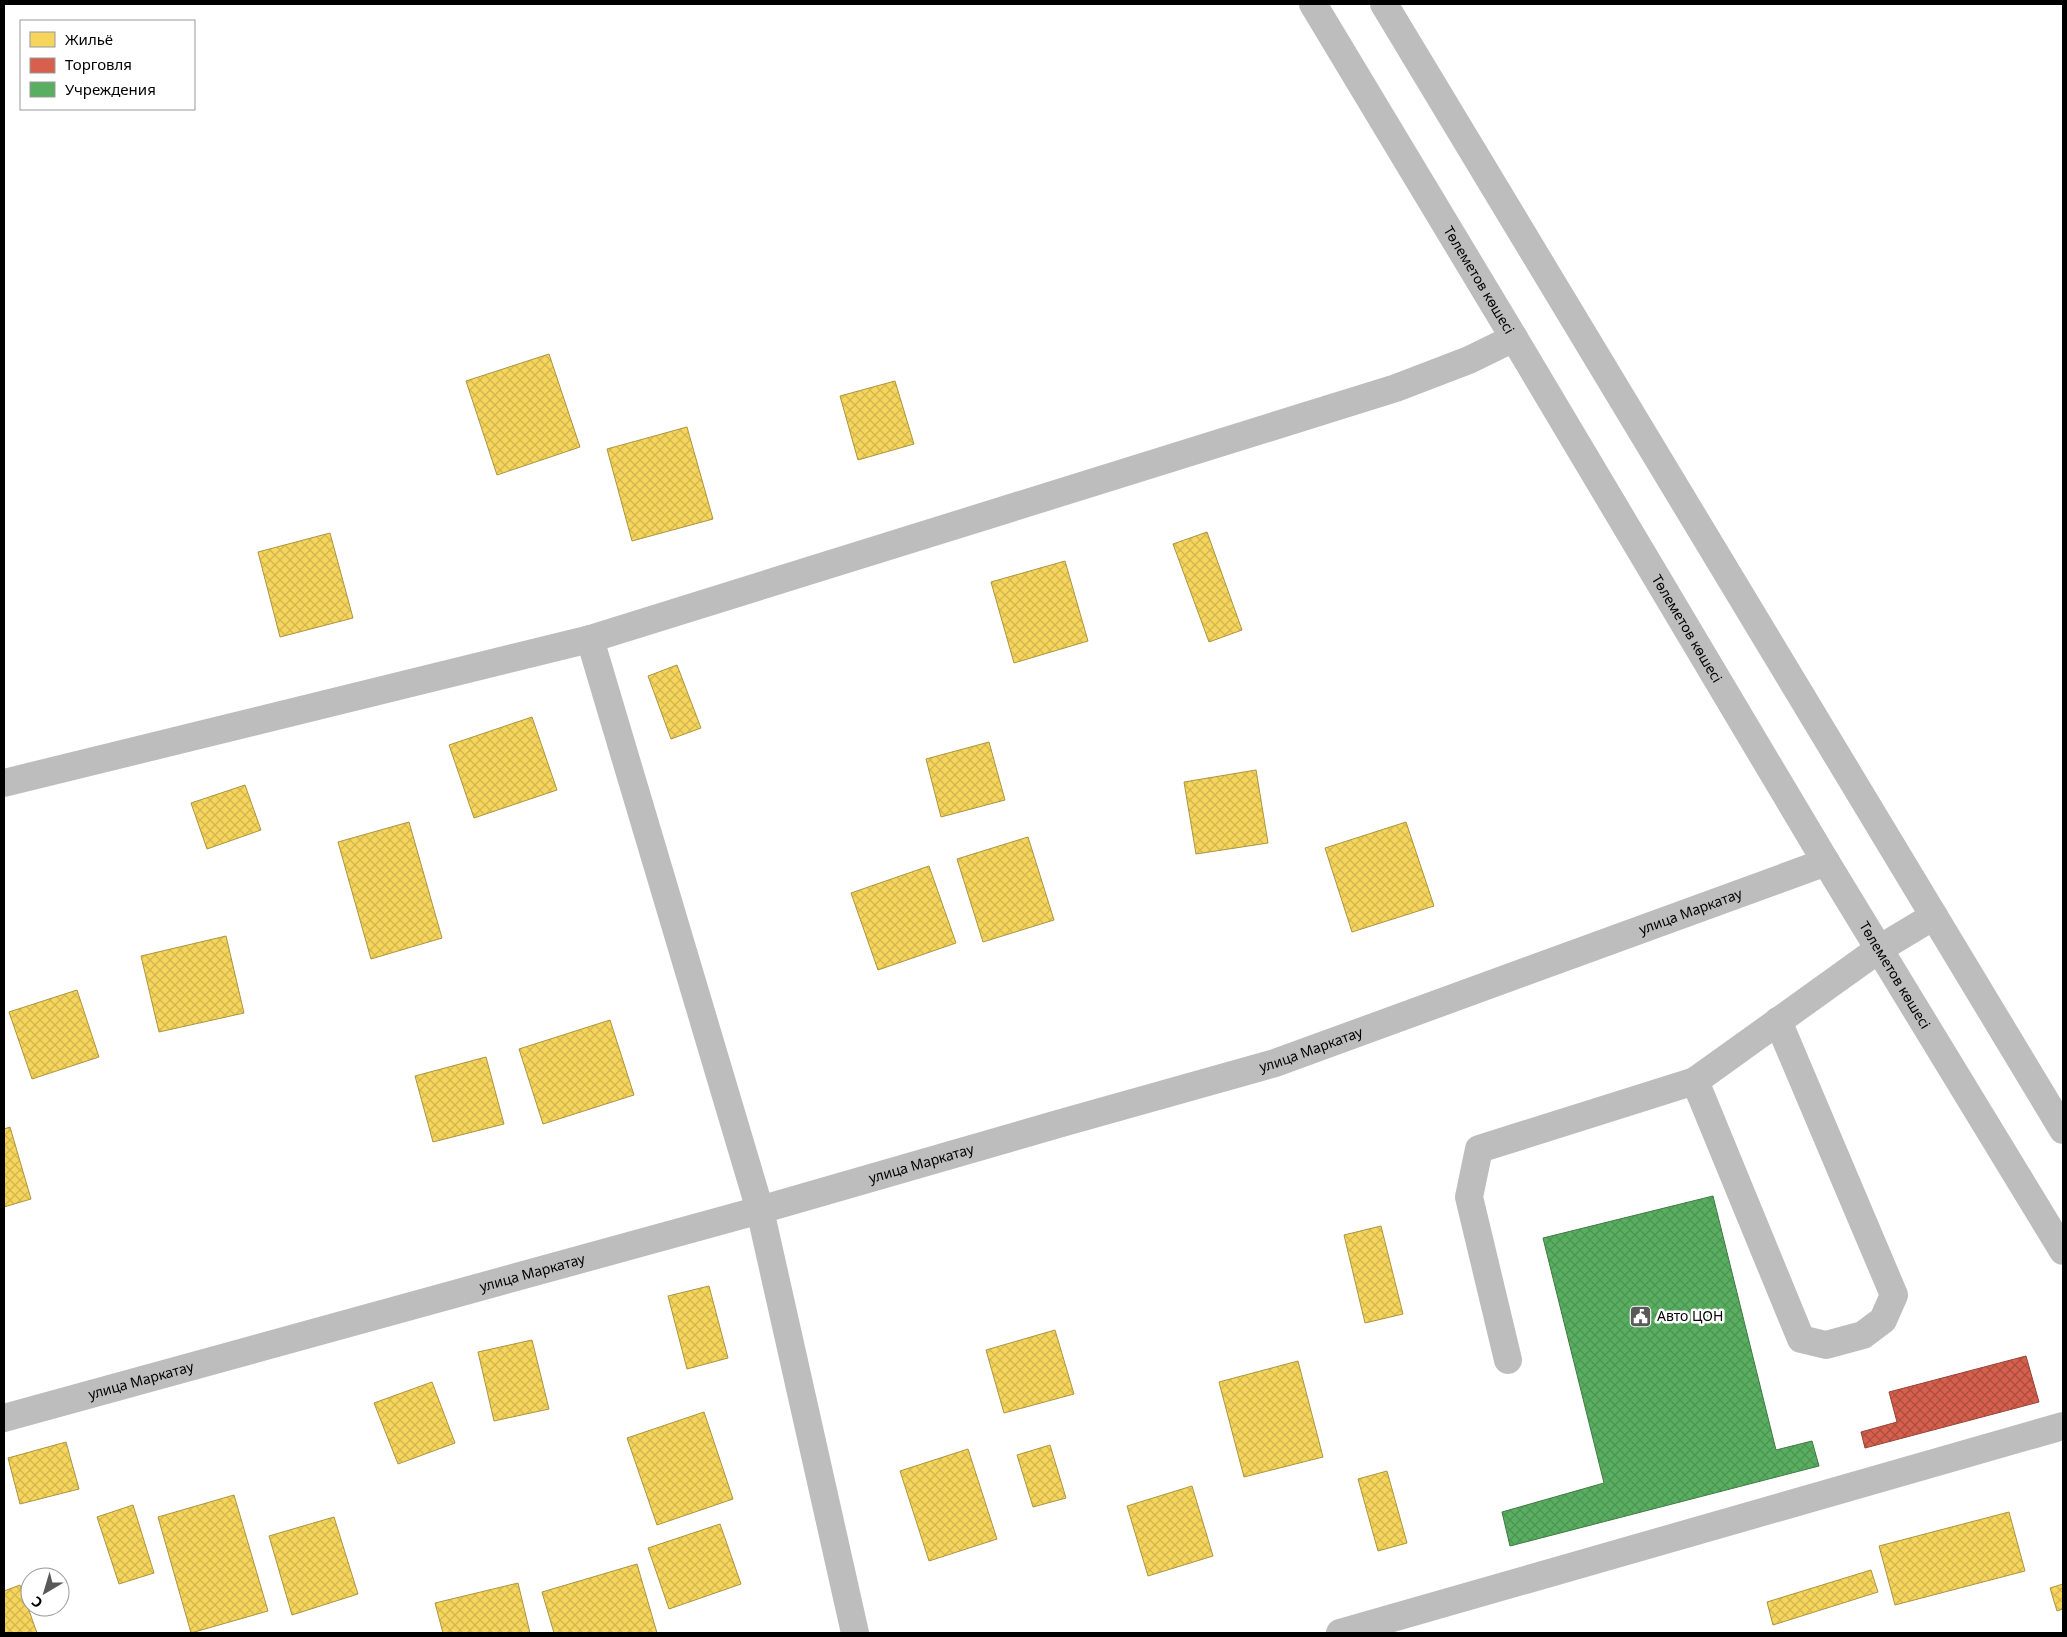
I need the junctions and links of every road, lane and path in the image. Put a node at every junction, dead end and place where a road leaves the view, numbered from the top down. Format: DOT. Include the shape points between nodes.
graph roads {
  1 [pos="1313,4"];
  2 [pos="1384,4"];
  3 [pos="1514,338"];
  4 [pos="590,639"];
  5 [pos="4,783"];
  6 [pos="1826,862"];
  7 [pos="1934,916"];
  8 [pos="1879,949"];
  9 [pos="1778,1021"];
  10 [pos="1695,1081"];
  11 [pos="2063,1130"];
  12 [pos="760,1210"];
  13 [pos="2063,1251"];
  14 [pos="1508,1360"];
  15 [pos="4,1418"];
  16 [pos="2063,1426"];
  17 [pos="855,1633"];
  18 [pos="1340,1633"];
  1 -- 3 [label="street, Төлеметов көшесі"];
  2 -- 7 [label="street"];
  3 -- 4 [label="street" via="1469,360 1396,388"];
  3 -- 6 [label="street, Төлеметов көшесі"];
  4 -- 5 [label="street"];
  4 -- 12 [label="street"];
  6 -- 8 [label="street, Төлеметов көшесі"];
  6 -- 12 [label="street, улица Маркатау" via="1275,1063"];
  7 -- 8 [label="street"];
  7 -- 11 [label="street"];
  8 -- 9 [label="street"];
  8 -- 13 [label="street, Төлеметов көшесі"];
  9 -- 10 [label="street"];
  9 -- 10 [label="street" via="1894,1295 1883,1320 1862,1335 1826,1345 1801,1339"];
  10 -- 14 [label="street" via="1479,1149 1469,1196"];
  12 -- 15 [label="street, улица Маркатау"];
  12 -- 17 [label="street"];
  16 -- 18 [label="street"];
}
